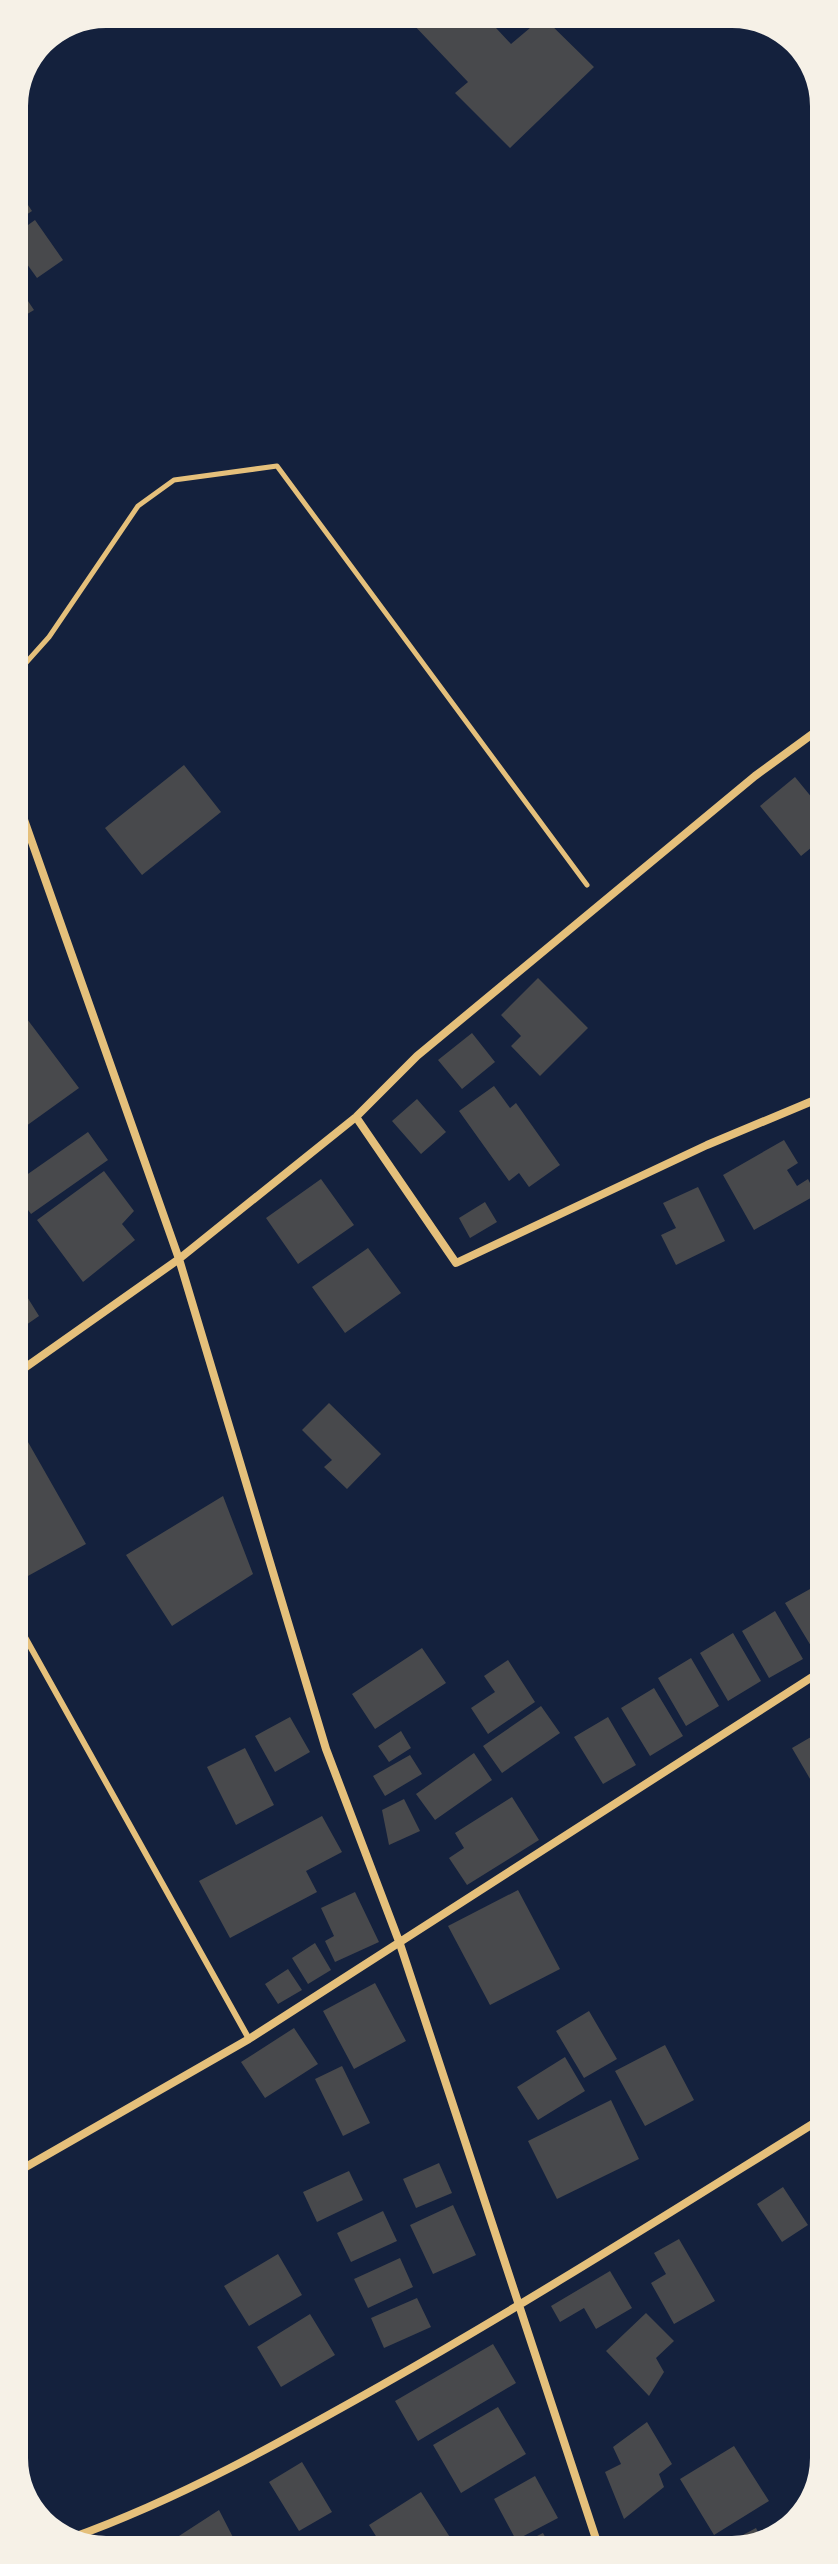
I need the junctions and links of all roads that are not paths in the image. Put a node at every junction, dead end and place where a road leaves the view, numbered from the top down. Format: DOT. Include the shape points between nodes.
graph roads {
  1 [pos="810,736"];
  2 [pos="28,831"];
  3 [pos="810,1102"];
  4 [pos="356,1117"];
  5 [pos="179,1259"];
  6 [pos="28,1366"];
  7 [pos="28,1643"];
  8 [pos="810,1678"];
  9 [pos="400,1944"];
  10 [pos="249,2039"];
  11 [pos="810,2126"];
  12 [pos="28,2166"];
  13 [pos="520,2306"];
  14 [pos="86,2533"];
  15 [pos="595,2536"];
  1 -- 4 [label="street" via="417,1056"];
  2 -- 5 [label="street"];
  3 -- 4 [label="street" via="456,1263"];
  4 -- 5 [label="street"];
  5 -- 6 [label="street"];
  5 -- 9 [label="street" via="326,1749"];
  7 -- 10 [label="lane"];
  8 -- 9 [label="street"];
  9 -- 10 [label="street"];
  9 -- 13 [label="street"];
  10 -- 12 [label="street"];
  11 -- 13 [label="street"];
  13 -- 14 [label="street" via="255,2457"];
  13 -- 15 [label="street"];
}
